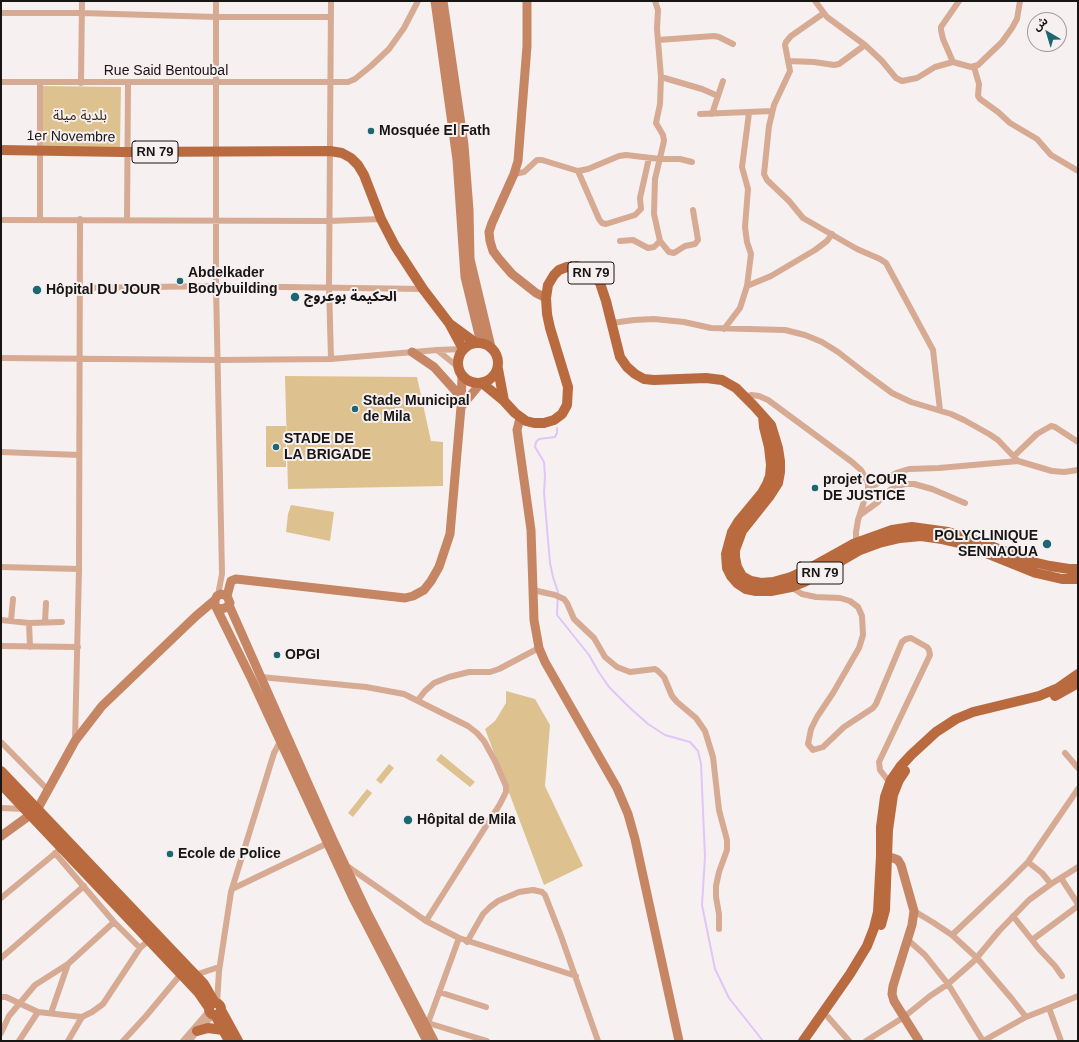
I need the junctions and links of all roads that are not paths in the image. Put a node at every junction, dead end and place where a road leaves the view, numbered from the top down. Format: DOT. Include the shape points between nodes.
graph roads {
  1 [pos="82,1"];
  2 [pos="216,1"];
  3 [pos="331,1"];
  4 [pos="418,1"];
  5 [pos="435,1"];
  6 [pos="443,1"];
  7 [pos="527,1"];
  8 [pos="655,1"];
  9 [pos="959,1"];
  10 [pos="1020,1"];
  11 [pos="818,2"];
  12 [pos="1,13"];
  13 [pos="82,13"];
  14 [pos="824,13"];
  15 [pos="216,16"];
  16 [pos="331,17"];
  17 [pos="658,40"];
  18 [pos="733,44"];
  19 [pos="865,45"];
  20 [pos="788,61"];
  21 [pos="954,62"];
  22 [pos="974,67"];
  23 [pos="662,77"];
  24 [pos="723,81"];
  25 [pos="1,82"];
  26 [pos="40,83"];
  27 [pos="81,83"];
  28 [pos="128,83"];
  29 [pos="216,83"];
  30 [pos="330,83"];
  31 [pos="718,96"];
  32 [pos="772,111"];
  33 [pos="749,113"];
  34 [pos="700,114"];
  35 [pos="712,114"];
  36 [pos="458,134"];
  37 [pos="1,150"];
  38 [pos="40,151"];
  39 [pos="216,151"];
  40 [pos="330,151"];
  41 [pos="127,152"];
  42 [pos="649,158"];
  43 [pos="660,159"];
  44 [pos="692,162"];
  45 [pos="578,171"];
  46 [pos="1078,171"];
  47 [pos="514,174"];
  48 [pos="693,210"];
  49 [pos="80,219"];
  50 [pos="381,219"];
  51 [pos="1,220"];
  52 [pos="40,220"];
  53 [pos="127,220"];
  54 [pos="215,220"];
  55 [pos="330,221"];
  56 [pos="832,234"];
  57 [pos="620,241"];
  58 [pos="660,241"];
  59 [pos="216,286"];
  60 [pos="329,286"];
  61 [pos="747,286"];
  62 [pos="80,288"];
  63 [pos="423,289"];
  64 [pos="546,298"];
  65 [pos="612,322"];
  66 [pos="449,324"];
  67 [pos="724,329"];
  68 [pos="482,344"];
  69 [pos="463,349"];
  70 [pos="437,350"];
  71 [pos="412,352"];
  72 [pos="1,358"];
  73 [pos="79,358"];
  74 [pos="331,358"];
  75 [pos="218,360"];
  76 [pos="498,369"];
  77 [pos="460,371"];
  78 [pos="481,384"];
  79 [pos="461,397"];
  80 [pos="745,397"];
  81 [pos="504,401"];
  82 [pos="461,407"];
  83 [pos="940,410"];
  84 [pos="762,416"];
  85 [pos="520,418"];
  86 [pos="1078,442"];
  87 [pos="1,452"];
  88 [pos="79,455"];
  89 [pos="1016,458"];
  90 [pos="1078,470"];
  91 [pos="868,489"];
  92 [pos="965,503"];
  93 [pos="860,515"];
  94 [pos="856,542"];
  95 [pos="1,567"];
  96 [pos="79,569"];
  97 [pos="1078,569"];
  98 [pos="222,574"];
  99 [pos="1078,579"];
  100 [pos="231,581"];
  101 [pos="791,587"];
  102 [pos="533,590"];
  103 [pos="13,599"];
  104 [pos="221,602"];
  105 [pos="46,603"];
  106 [pos="1,620"];
  107 [pos="11,621"];
  108 [pos="44,622"];
  109 [pos="62,622"];
  110 [pos="29,623"];
  111 [pos="1,646"];
  112 [pos="30,647"];
  113 [pos="78,647"];
  114 [pos="539,648"];
  115 [pos="1078,674"];
  116 [pos="261,677"];
  117 [pos="1078,683"];
  118 [pos="418,700"];
  119 [pos="75,741"];
  120 [pos="280,742"];
  121 [pos="2,743"];
  122 [pos="1065,753"];
  123 [pos="1078,768"];
  124 [pos="1,771"];
  125 [pos="1,784"];
  126 [pos="890,784"];
  127 [pos="1078,789"];
  128 [pos="48,790"];
  129 [pos="1,808"];
  130 [pos="31,811"];
  131 [pos="1,836"];
  132 [pos="328,843"];
  133 [pos="58,851"];
  134 [pos="884,857"];
  135 [pos="1028,862"];
  136 [pos="346,865"];
  137 [pos="1078,867"];
  138 [pos="1061,878"];
  139 [pos="1051,884"];
  140 [pos="84,886"];
  141 [pos="232,889"];
  142 [pos="1,898"];
  143 [pos="1078,905"];
  144 [pos="914,911"];
  145 [pos="1014,916"];
  146 [pos="426,921"];
  147 [pos="114,922"];
  148 [pos="719,929"];
  149 [pos="952,935"];
  150 [pos="458,938"];
  151 [pos="149,940"];
  152 [pos="908,940"];
  153 [pos="1032,940"];
  154 [pos="467,942"];
  155 [pos="140,948"];
  156 [pos="1,958"];
  157 [pos="977,958"];
  158 [pos="68,964"];
  159 [pos="219,967"];
  160 [pos="181,974"];
  161 [pos="195,975"];
  162 [pos="576,976"];
  163 [pos="1062,976"];
  164 [pos="948,984"];
  165 [pos="439,992"];
  166 [pos="1078,996"];
  167 [pos="1,997"];
  168 [pos="19,1004"];
  169 [pos="486,1007"];
  170 [pos="1049,1008"];
  171 [pos="214,1010"];
  172 [pos="38,1012"];
  173 [pos="50,1013"];
  174 [pos="828,1017"];
  175 [pos="904,1017"];
  176 [pos="1026,1017"];
  177 [pos="82,1018"];
  178 [pos="427,1023"];
  179 [pos="223,1030"];
  180 [pos="197,1031"];
  181 [pos="1,1033"];
  182 [pos="19,1041"];
  183 [pos="68,1041"];
  184 [pos="123,1041"];
  185 [pos="183,1041"];
  186 [pos="189,1041"];
  187 [pos="229,1041"];
  188 [pos="238,1041"];
  189 [pos="427,1041"];
  190 [pos="434,1041"];
  191 [pos="488,1041"];
  192 [pos="598,1041"];
  193 [pos="679,1041"];
  194 [pos="803,1041"];
  195 [pos="811,1041"];
  196 [pos="849,1041"];
  197 [pos="866,1041"];
  198 [pos="919,1041"];
  199 [pos="983,1041"];
  200 [pos="1061,1041"];
  1 -- 13 [label="street"];
  2 -- 15 [label="street"];
  3 -- 16 [label="street"];
  4 -- 30 [label="street, Rue Said Bentoubal" via="389,49 371,66 348,82"];
  5 -- 36 [label="main road"];
  6 -- 36 [label="main road"];
  7 -- 47 [label="main road" via="527,54 521,137"];
  8 -- 17 [label="street" via="658,10"];
  9 -- 21 [label="street" via="941,30"];
  10 -- 22 [label="street" via="1017,19 1006,37"];
  11 -- 14 [label="street"];
  12 -- 13 [label="street"];
  13 -- 15 [label="street"];
  13 -- 27 [label="street"];
  14 -- 19 [label="street"];
  14 -- 20 [label="street" via="789,38 785,45"];
  15 -- 16 [label="street"];
  15 -- 29 [label="street"];
  16 -- 30 [label="street"];
  17 -- 18 [label="street" via="714,36"];
  17 -- 23 [label="street"];
  19 -- 20 [label="street" via="839,64"];
  19 -- 21 [label="street" via="896,78 902,81 917,78 935,67"];
  20 -- 32 [label="street" via="790,71"];
  21 -- 22 [label="street"];
  22 -- 46 [label="street" via="980,99 1010,123 1037,139 1051,155"];
  23 -- 31 [label="street"];
  23 -- 43 [label="street" via="656,124 664,141"];
  24 -- 31 [label="street"];
  25 -- 26 [label="street, Rue Said Bentoubal"];
  26 -- 27 [label="street, Rue Said Bentoubal"];
  26 -- 38 [label="street"];
  27 -- 28 [label="street, Rue Said Bentoubal"];
  28 -- 29 [label="street, Rue Said Bentoubal"];
  28 -- 41 [label="street"];
  29 -- 30 [label="street, Rue Said Bentoubal"];
  29 -- 39 [label="street"];
  30 -- 40 [label="street"];
  31 -- 35 [label="street"];
  32 -- 33 [label="street"];
  32 -- 56 [label="street" via="764,170 767,180 803,218"];
  33 -- 35 [label="street"];
  33 -- 61 [label="street" via="742,167 748,189 745,227 752,254"];
  34 -- 35 [label="street"];
  36 -- 68 [label="main road" via="469,210 470,259"];
  37 -- 38 [label="main road, 1er Novembre / RN 79"];
  38 -- 41 [label="main road, 1er Novembre / RN 79"];
  38 -- 52 [label="street"];
  39 -- 40 [label="main road, 1er Novembre / RN 79"];
  39 -- 41 [label="main road, 1er Novembre / RN 79"];
  39 -- 54 [label="street"];
  40 -- 50 [label="main road, RN 79" via="342,153 358,164"];
  40 -- 55 [label="street"];
  41 -- 53 [label="street"];
  42 -- 43 [label="street"];
  42 -- 45 [label="street" via="619,156"];
  42 -- 45 [label="street" via="640,198 641,209 635,215 606,224 599,219"];
  43 -- 44 [label="street"];
  43 -- 58 [label="street" via="655,179 654,214"];
  45 -- 47 [label="street" via="537,160 524,172"];
  47 -- 64 [label="main road" via="492,223 490,241 493,251 512,274"];
  48 -- 58 [label="street" via="698,237 695,244 685,246 674,253"];
  49 -- 52 [label="street"];
  49 -- 53 [label="street"];
  49 -- 62 [label="street"];
  50 -- 55 [label="street"];
  50 -- 63 [label="main road, RN 79"];
  51 -- 52 [label="street"];
  53 -- 54 [label="street"];
  54 -- 55 [label="street"];
  54 -- 59 [label="street"];
  55 -- 60 [label="street"];
  56 -- 61 [label="street" via="815,250 771,276"];
  56 -- 83 [label="street" via="856,250 880,259 888,267 933,350"];
  57 -- 58 [label="street" via="632,240 648,248 654,247"];
  59 -- 60 [label="street"];
  59 -- 62 [label="street"];
  59 -- 75 [label="street"];
  60 -- 63 [label="street"];
  60 -- 74 [label="street"];
  61 -- 67 [label="street" via="740,308"];
  62 -- 73 [label="street"];
  63 -- 66 [label="main road, RN 79"];
  64 -- 65 [label="main road, RN 79" via="550,280 559,270 577,266 587,268 600,283"];
  64 -- 85 [label="main road, RN 79" via="550,328 568,387 568,405 562,414 544,423 534,423"];
  65 -- 67 [label="street" via="654,319"];
  65 -- 80 [label="main road, RN 79" via="620,357 635,374 644,379 654,380 714,379 729,383"];
  66 -- 68 [label="main road, RN 79"];
  66 -- 69 [label="main road, RN 79"];
  67 -- 83 [label="street" via="785,330 822,342 892,392 911,402"];
  68 -- 69 [label="main road" via="469,345"];
  68 -- 76 [label="main road" via="498,357"];
  69 -- 70 [label="street"];
  69 -- 77 [label="main road" via="458,358"];
  70 -- 71 [label="street"];
  70 -- 77 [label="street"];
  71 -- 74 [label="street"];
  71 -- 79 [label="main road" via="434,367"];
  72 -- 73 [label="street"];
  73 -- 75 [label="street"];
  73 -- 88 [label="street"];
  74 -- 75 [label="street"];
  75 -- 98 [label="street"];
  76 -- 78 [label="main road" via="489,381"];
  76 -- 81 [label="main road"];
  77 -- 78 [label="main road" via="470,382"];
  77 -- 79 [label="main road"];
  78 -- 81 [label="main road"];
  78 -- 82 [label="main road"];
  79 -- 82 [label="main road"];
  80 -- 84 [label="main road, RN 79"];
  80 -- 91 [label="street" via="759,396 768,400 852,462 865,475"];
  81 -- 85 [label="main road"];
  82 -- 100 [label="main road" via="450,534 439,567 424,590 405,598 236,579"];
  83 -- 89 [label="street" via="989,434"];
  84 -- 94 [label="main road, RN 79" via="771,425 780,461 780,472 778,483 738,540 735,557 742,576 761,583 791,577"];
  84 -- 101 [label="main road, RN 79" via="769,447 770,476 762,493 732,532 726,554 728,568 731,576 746,589 764,591"];
  85 -- 102 [label="main road" via="517,430 531,530"];
  86 -- 89 [label="street" via="1055,427 1046,427"];
  87 -- 88 [label="street"];
  88 -- 96 [label="street"];
  89 -- 90 [label="street" via="1052,471"];
  89 -- 91 [label="street" via="939,468 909,469 896,473"];
  91 -- 93 [label="street"];
  92 -- 93 [label="street" via="932,489 905,484 890,490"];
  93 -- 94 [label="street" via="856,528"];
  94 -- 97 [label="main road, RN 79" via="892,530 912,527 930,529 966,537 1033,562"];
  95 -- 96 [label="street"];
  96 -- 113 [label="street"];
  98 -- 100 [label="street"];
  98 -- 104 [label="street"];
  99 -- 101 [label="main road, RN 79" via="1036,573 964,544 921,536 900,538 860,550 818,575"];
  100 -- 104 [label="main road"];
  101 -- 126 [label="street" via="802,594 850,601 858,607 862,616 863,634 859,648 817,717 808,744 813,750 823,748 844,727 873,708 902,642 912,638 929,650 930,654 879,762 880,770"];
  102 -- 114 [label="main road" via="534,620"];
  102 -- 148 [label="street" via="564,599 574,619 594,638 605,657 617,668 630,672 655,670 661,673 672,696 696,718 705,731 727,840 727,850 716,886"];
  103 -- 107 [label="street"];
  104 -- 116 [label="main road"];
  104 -- 119 [label="main road" via="190,623 102,706"];
  104 -- 120 [label="main road"];
  105 -- 108 [label="street"];
  106 -- 107 [label="street"];
  107 -- 110 [label="street"];
  108 -- 109 [label="street"];
  108 -- 110 [label="street"];
  110 -- 112 [label="street"];
  111 -- 112 [label="street"];
  112 -- 113 [label="street"];
  113 -- 119 [label="street"];
  114 -- 118 [label="street" via="490,672 469,672 434,683"];
  114 -- 193 [label="main road" via="617,788 628,814"];
  115 -- 126 [label="main road" via="1058,688 1039,696 973,712 956,719 936,732 911,755"];
  116 -- 118 [label="street" via="366,687 404,694"];
  116 -- 136 [label="main road"];
  117 -- 134 [label="main road" via="1045,701 956,726 919,756 899,780 893,795"];
  118 -- 146 [label="street" via="477,733 495,761 506,786 500,804"];
  119 -- 128 [label="main road"];
  120 -- 132 [label="main road"];
  120 -- 141 [label="street" via="274,753"];
  121 -- 128 [label="street"];
  122 -- 123 [label="street"];
  124 -- 130 [label="main road"];
  125 -- 130 [label="main road"];
  126 -- 134 [label="main road" via="885,797 881,827"];
  127 -- 135 [label="street"];
  128 -- 130 [label="main road"];
  129 -- 130 [label="street"];
  130 -- 131 [label="main road"];
  130 -- 133 [label="main road"];
  130 -- 161 [label="main road"];
  132 -- 141 [label="street"];
  132 -- 189 [label="main road" via="357,906"];
  133 -- 140 [label="street"];
  133 -- 142 [label="street"];
  133 -- 151 [label="main road"];
  134 -- 144 [label="main road" via="898,860 901,865"];
  134 -- 174 [label="main road" via="885,910 880,933 870,955"];
  134 -- 194 [label="main road" via="878,912 867,946"];
  135 -- 139 [label="street"];
  135 -- 149 [label="street"];
  136 -- 146 [label="street"];
  136 -- 178 [label="main road" via="367,912"];
  137 -- 138 [label="street"];
  138 -- 139 [label="street"];
  138 -- 143 [label="street"];
  139 -- 145 [label="street" via="1029,900"];
  140 -- 147 [label="street"];
  140 -- 156 [label="street"];
  141 -- 159 [label="street"];
  143 -- 153 [label="street"];
  144 -- 149 [label="street"];
  144 -- 152 [label="main road"];
  145 -- 153 [label="street"];
  145 -- 157 [label="street"];
  146 -- 150 [label="street"];
  147 -- 155 [label="street"];
  147 -- 158 [label="street"];
  149 -- 157 [label="street"];
  150 -- 154 [label="street"];
  150 -- 165 [label="street"];
  151 -- 155 [label="street"];
  151 -- 160 [label="main road"];
  152 -- 164 [label="street" via="925,955"];
  152 -- 175 [label="main road" via="892,990 894,1000"];
  153 -- 163 [label="street"];
  154 -- 162 [label="street"];
  154 -- 162 [label="street" via="477,922 490,907 519,892 538,890 545,894"];
  155 -- 177 [label="street" via="103,1004"];
  157 -- 164 [label="street"];
  157 -- 176 [label="street"];
  158 -- 168 [label="street" via="35,985"];
  158 -- 173 [label="street"];
  159 -- 161 [label="street"];
  159 -- 171 [label="street"];
  160 -- 171 [label="main road"];
  160 -- 184 [label="street"];
  161 -- 171 [label="main road" via="204,984"];
  162 -- 192 [label="street"];
  164 -- 175 [label="street"];
  164 -- 199 [label="street"];
  165 -- 169 [label="street"];
  165 -- 178 [label="street"];
  166 -- 170 [label="street"];
  167 -- 168 [label="street"];
  168 -- 172 [label="street"];
  168 -- 181 [label="street" via="9,1016"];
  170 -- 176 [label="street"];
  170 -- 200 [label="street"];
  171 -- 179 [label="main road"];
  171 -- 180 [label="street"];
  171 -- 185 [label="street"];
  171 -- 188 [label="main road"];
  172 -- 173 [label="street"];
  172 -- 182 [label="street"];
  173 -- 177 [label="street"];
  174 -- 195 [label="main road"];
  174 -- 196 [label="street"];
  175 -- 197 [label="street"];
  175 -- 198 [label="main road"];
  176 -- 199 [label="street"];
  177 -- 183 [label="street"];
  178 -- 190 [label="main road"];
  178 -- 191 [label="street"];
  179 -- 180 [label="main road" via="208,1028"];
  179 -- 187 [label="main road"];
  180 -- 186 [label="street"];
}
